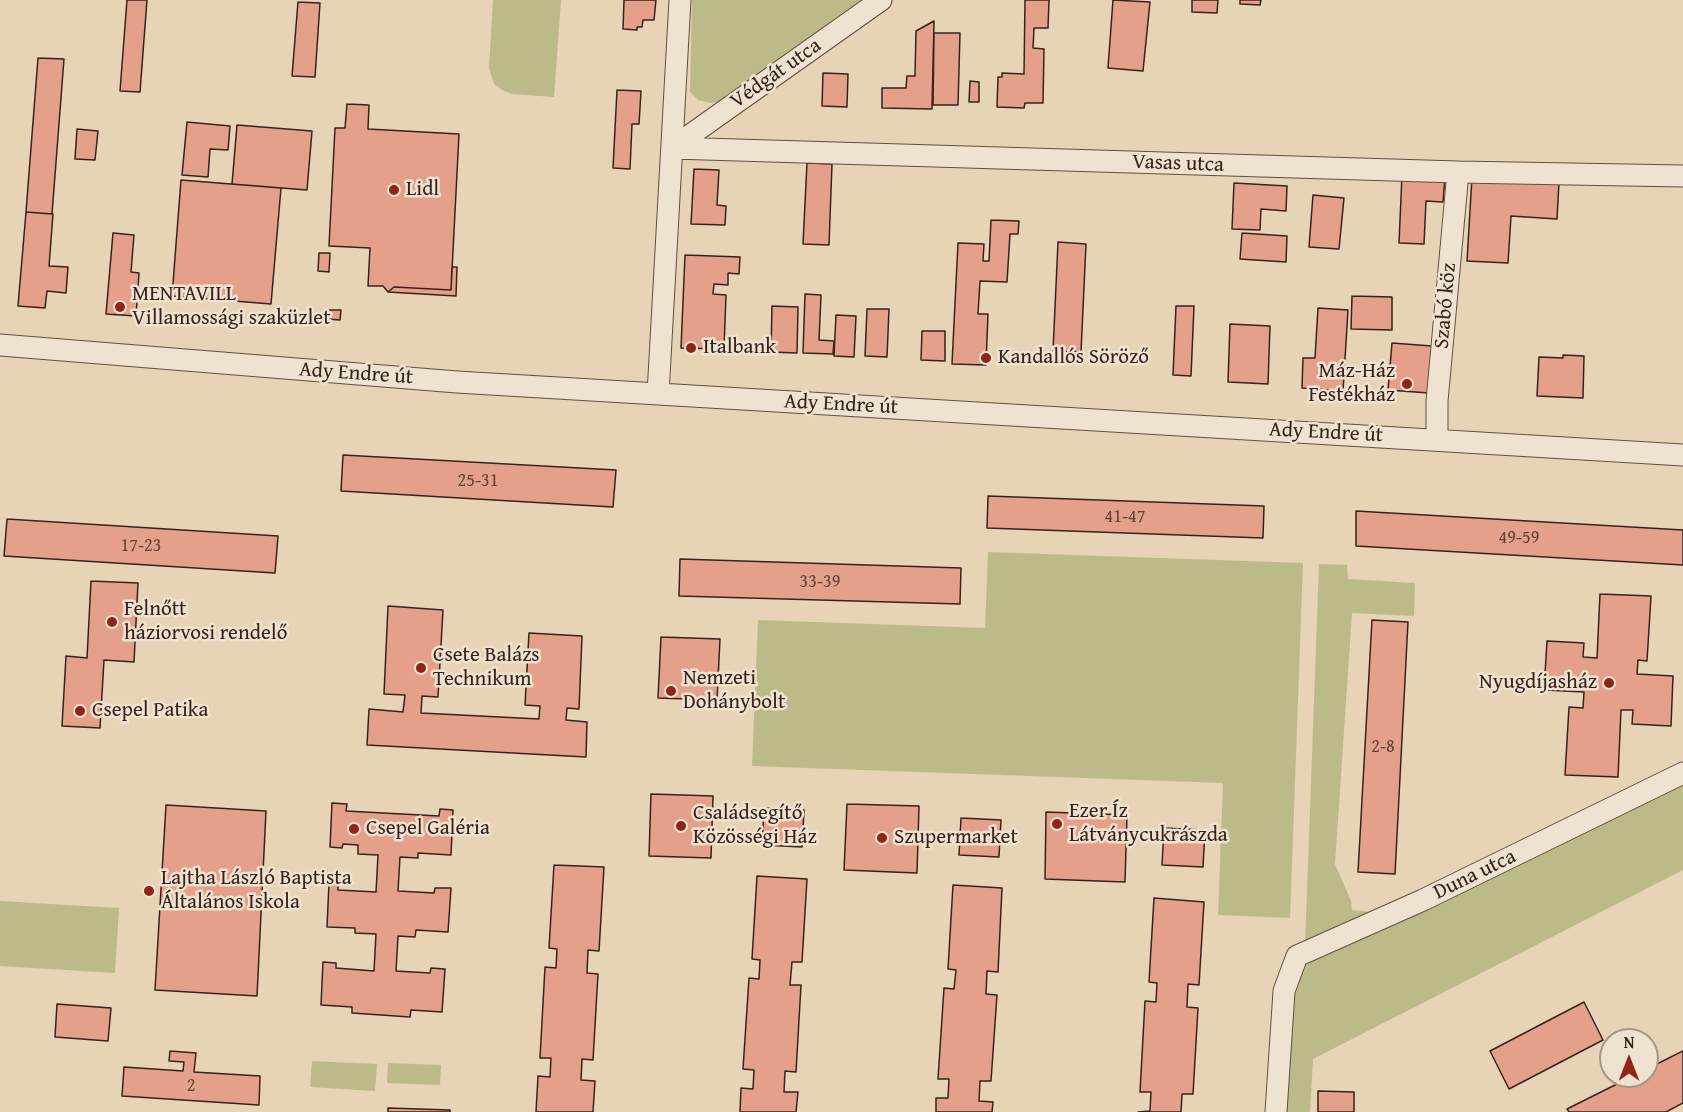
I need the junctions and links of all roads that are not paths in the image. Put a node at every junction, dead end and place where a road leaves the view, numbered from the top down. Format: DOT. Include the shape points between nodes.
graph roads {
  1 [pos="680,0"];
  2 [pos="881,0"];
  3 [pos="672,148"];
  4 [pos="1458,172"];
  5 [pos="1683,176"];
  6 [pos="0,345"];
  7 [pos="658,394"];
  8 [pos="1437,440"];
  9 [pos="1683,455"];
  10 [pos="1683,772"];
  11 [pos="1276,1112"];
  1 -- 3 [label="street"];
  2 -- 3 [label="street, Védgát utca"];
  3 -- 4 [label="street, Vasas utca"];
  3 -- 7 [label="street"];
  4 -- 5 [label="street, Vasas utca"];
  4 -- 8 [label="street, Szabó köz" via="1437,401"];
  6 -- 7 [label="street, Ady Endre út" via="332,373"];
  7 -- 8 [label="street, Ady Endre út"];
  8 -- 9 [label="street, Ady Endre út"];
  10 -- 11 [label="street, Duna utca" via="1424,900 1297,956 1284,991"];
}
